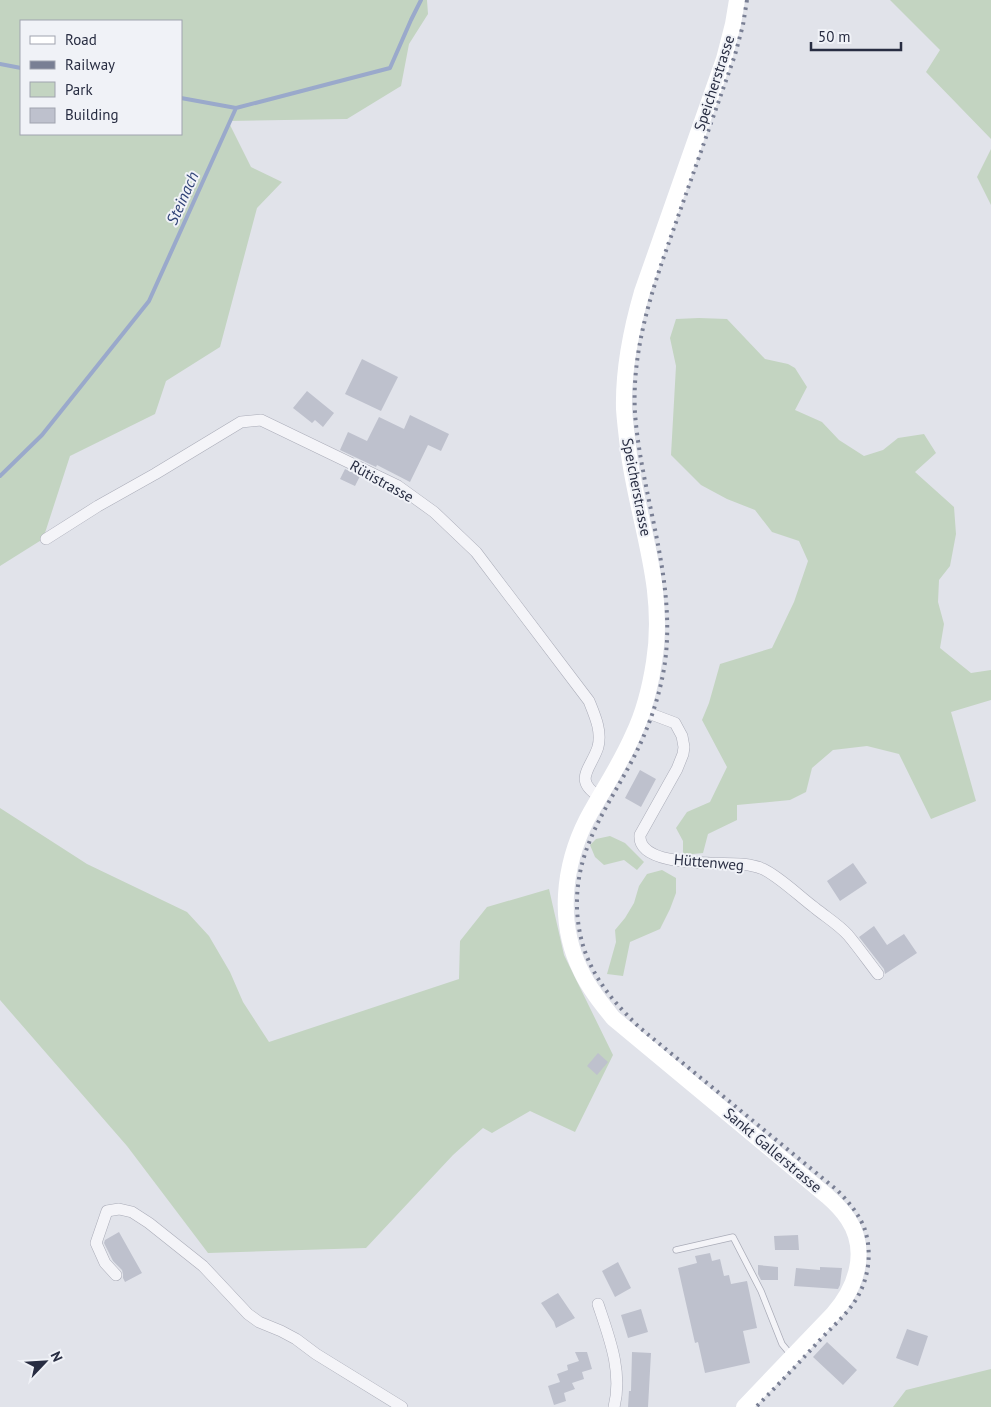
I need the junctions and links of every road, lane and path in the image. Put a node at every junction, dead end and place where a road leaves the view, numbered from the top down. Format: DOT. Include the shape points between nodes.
graph roads {
  1 [pos="737,0"];
  2 [pos="46,539"];
  3 [pos="643,710"];
  4 [pos="600,797"];
  5 [pos="581,970"];
  6 [pos="878,974"];
  7 [pos="676,1250"];
  8 [pos="116,1275"];
  9 [pos="598,1304"];
  10 [pos="792,1357"];
  11 [pos="402,1407"];
  12 [pos="614,1407"];
  13 [pos="744,1407"];
  1 -- 3 [label="main road, Speicherstrasse" via="724,59 642,292 628,351 624,401 626,434 653,568 658,614 655,660"];
  2 -- 4 [label="street, Rütistrasse" via="241,422 261,420 398,486 434,512 476,552 589,702 599,733 598,746 586,774 586,786"];
  3 -- 4 [label="main road, Speicherstrasse" via="634,734"];
  3 -- 6 [label="street, Hüttenweg" via="674,723 684,747 677,769 640,835 643,846 656,855 684,862 743,864 764,869 846,933"];
  4 -- 5 [label="main road, Speicherstrasse" via="578,841 568,875 568,930"];
  5 -- 10 [label="main road, Sankt Gallerstrasse" via="593,993 613,1018 827,1196 849,1220 858,1249 852,1286 839,1307"];
  7 -- 10 [label="lane" via="733,1237 761,1291 782,1344"];
  8 -- 11 [label="street" via="105,1263 96,1243 107,1211 119,1209 132,1212 187,1253 259,1322 296,1339"];
  9 -- 12 [label="street" via="615,1359"];
  10 -- 13 [label="main road, Sankt Gallerstrasse"];
}
